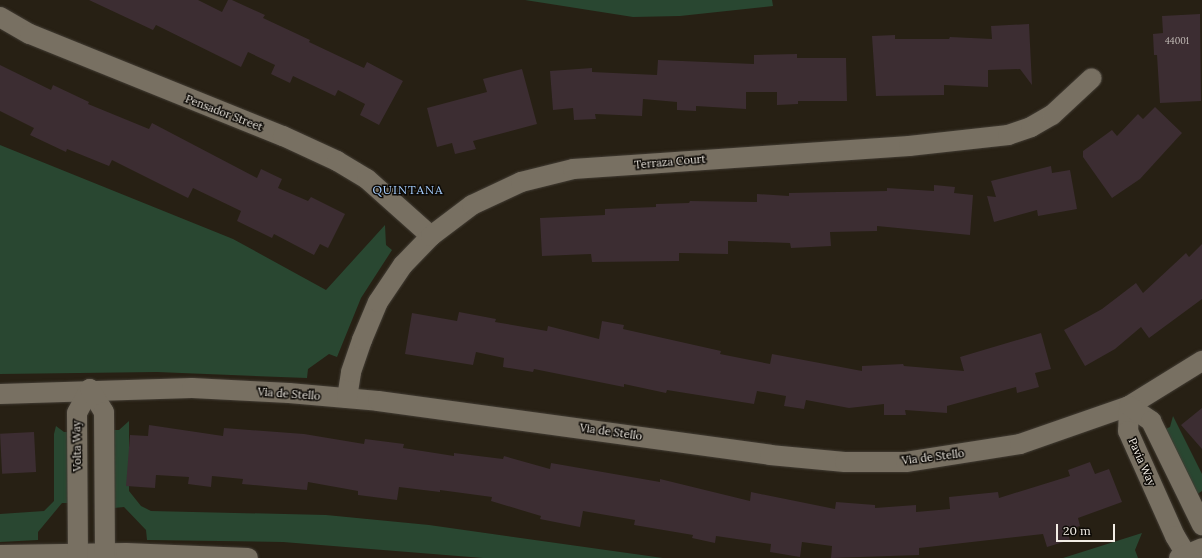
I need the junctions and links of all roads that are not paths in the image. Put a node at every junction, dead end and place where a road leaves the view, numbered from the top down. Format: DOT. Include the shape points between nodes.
graph roads {
  1 [pos="0,17"];
  2 [pos="1092,78"];
  3 [pos="431,236"];
  4 [pos="1202,361"];
  5 [pos="90,389"];
  6 [pos="0,394"];
  7 [pos="347,398"];
  8 [pos="1129,406"];
  9 [pos="1202,526"];
  10 [pos="0,555"];
  11 [pos="78,555"];
  12 [pos="105,555"];
  13 [pos="1189,555"];
  14 [pos="248,558"];
  1 -- 3 [label="street, Pensador Street" via="30,34 283,136 337,161 367,179"];
  2 -- 3 [label="street, Terraza Court" via="1052,115 1031,128 1008,135 909,146 573,169 521,182 486,198 472,205"];
  3 -- 7 [label="street, Terraza Court" via="404,265 378,302 351,372"];
  4 -- 8 [label="street, Via de Stello"];
  5 -- 6 [label="street, Via de Stello"];
  5 -- 7 [label="street, Via de Stello" via="192,388"];
  5 -- 11 [label="street, Volta Way" via="77,413"];
  5 -- 12 [label="street" via="104,412"];
  7 -- 8 [label="street, Via de Stello" via="549,423 770,455 845,462 906,462 1020,444"];
  8 -- 9 [label="street" via="1151,421"];
  8 -- 13 [label="street, Pavia Way" via="1128,431 1175,536"];
  10 -- 11 [label="street"];
  11 -- 12 [label="street"];
  12 -- 14 [label="street"];
}
